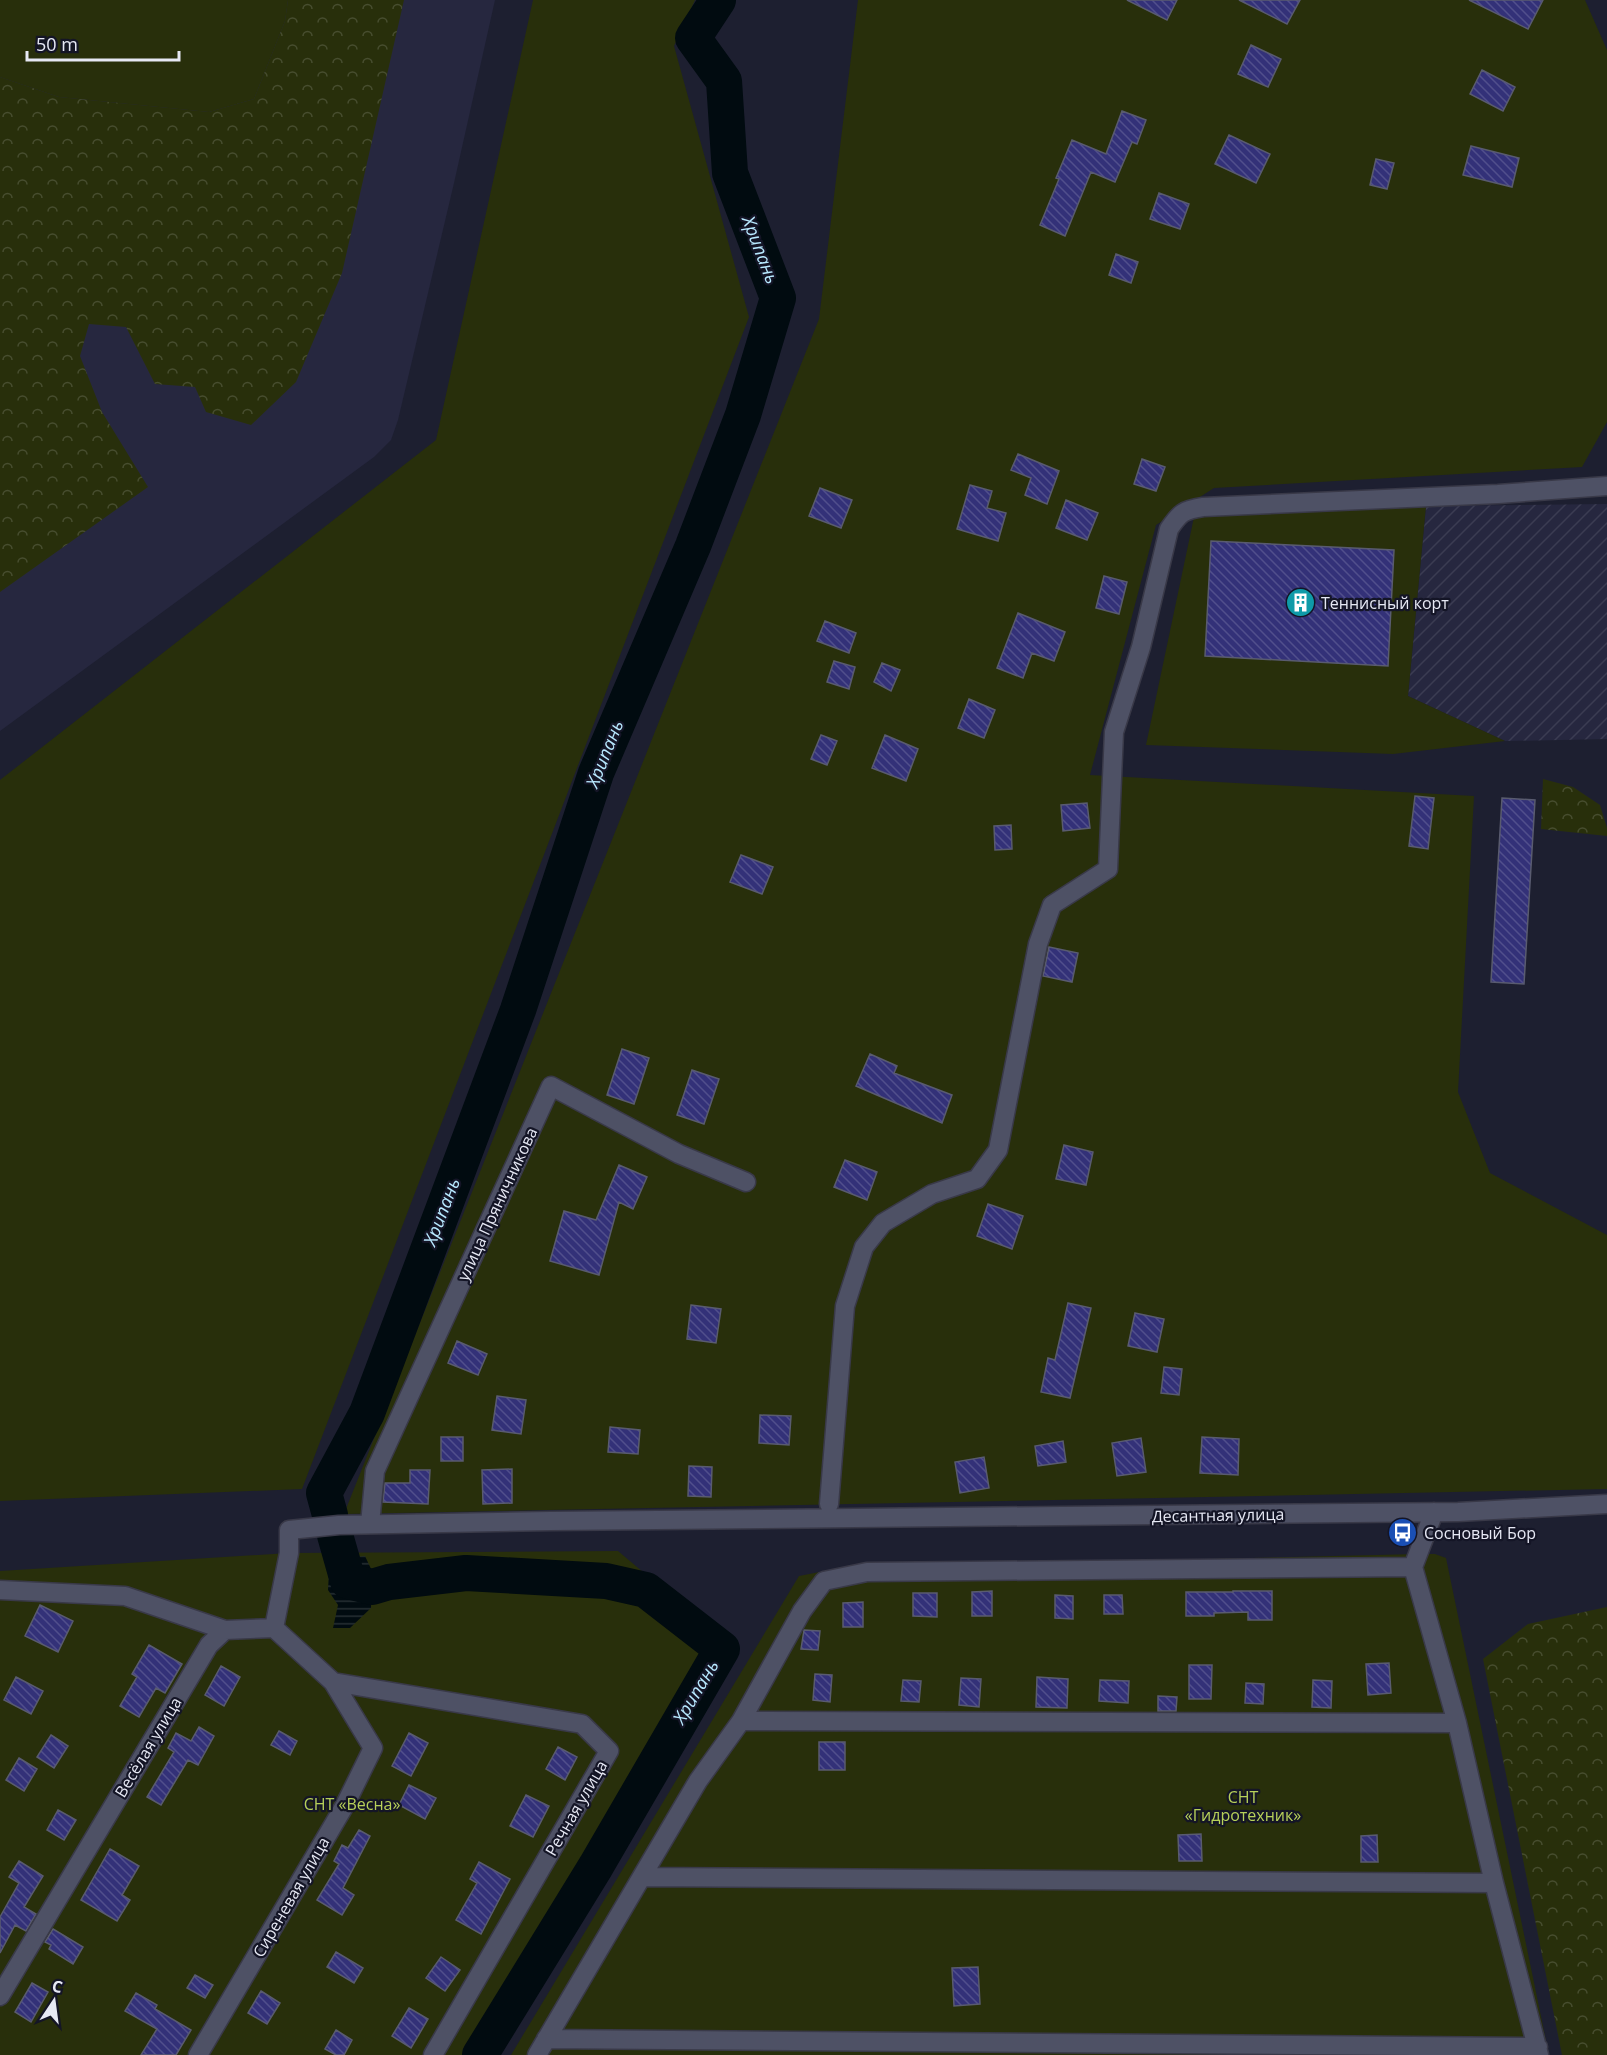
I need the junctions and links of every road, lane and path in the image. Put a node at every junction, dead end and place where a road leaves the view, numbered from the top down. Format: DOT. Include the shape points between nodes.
graph roads {
  1 [pos="1607,486"];
  2 [pos="746,1182"];
  3 [pos="1607,1504"];
  4 [pos="829,1512"];
  5 [pos="1434,1512"];
  6 [pos="370,1524"];
  7 [pos="1413,1567"];
  8 [pos="0,1590"];
  9 [pos="274,1628"];
  10 [pos="225,1629"];
  11 [pos="333,1682"];
  12 [pos="741,1720"];
  13 [pos="1457,1723"];
  14 [pos="643,1878"];
  15 [pos="1494,1883"];
  16 [pos="0,1996"];
  17 [pos="546,2039"];
  18 [pos="1538,2051"];
  19 [pos="198,2055"];
  20 [pos="433,2055"];
  21 [pos="537,2055"];
  1 -- 4 [label="street" via="1203,507 1185,510 1178,516 1169,530 1141,647 1114,732 1108,869 1052,905 1038,944 998,1150 977,1179 932,1194 883,1223 864,1247 845,1306"];
  2 -- 6 [label="street, улица Пряничникова" via="679,1154 551,1086 375,1471"];
  3 -- 5 [label="street, Десантная улица"];
  4 -- 5 [label="street, Десантная улица"];
  4 -- 6 [label="street, Десантная улица"];
  5 -- 7 [label="street"];
  6 -- 9 [label="street, Десантная улица" via="289,1530 289,1553"];
  7 -- 12 [label="street" via="867,1572 824,1581 802,1611"];
  7 -- 13 [label="street"];
  8 -- 10 [label="street" via="125,1596"];
  9 -- 10 [label="street"];
  9 -- 11 [label="street, Сиреневая улица"];
  10 -- 16 [label="street, Весёлая улица" via="209,1645"];
  11 -- 19 [label="street, Сиреневая улица" via="373,1748 345,1805"];
  11 -- 20 [label="street, Речная улица" via="582,1724 609,1751"];
  12 -- 13 [label="street"];
  12 -- 14 [label="street" via="698,1781"];
  13 -- 15 [label="street"];
  14 -- 15 [label="street"];
  14 -- 17 [label="street"];
  15 -- 18 [label="street"];
  17 -- 18 [label="street"];
  17 -- 21 [label="street"];
}
